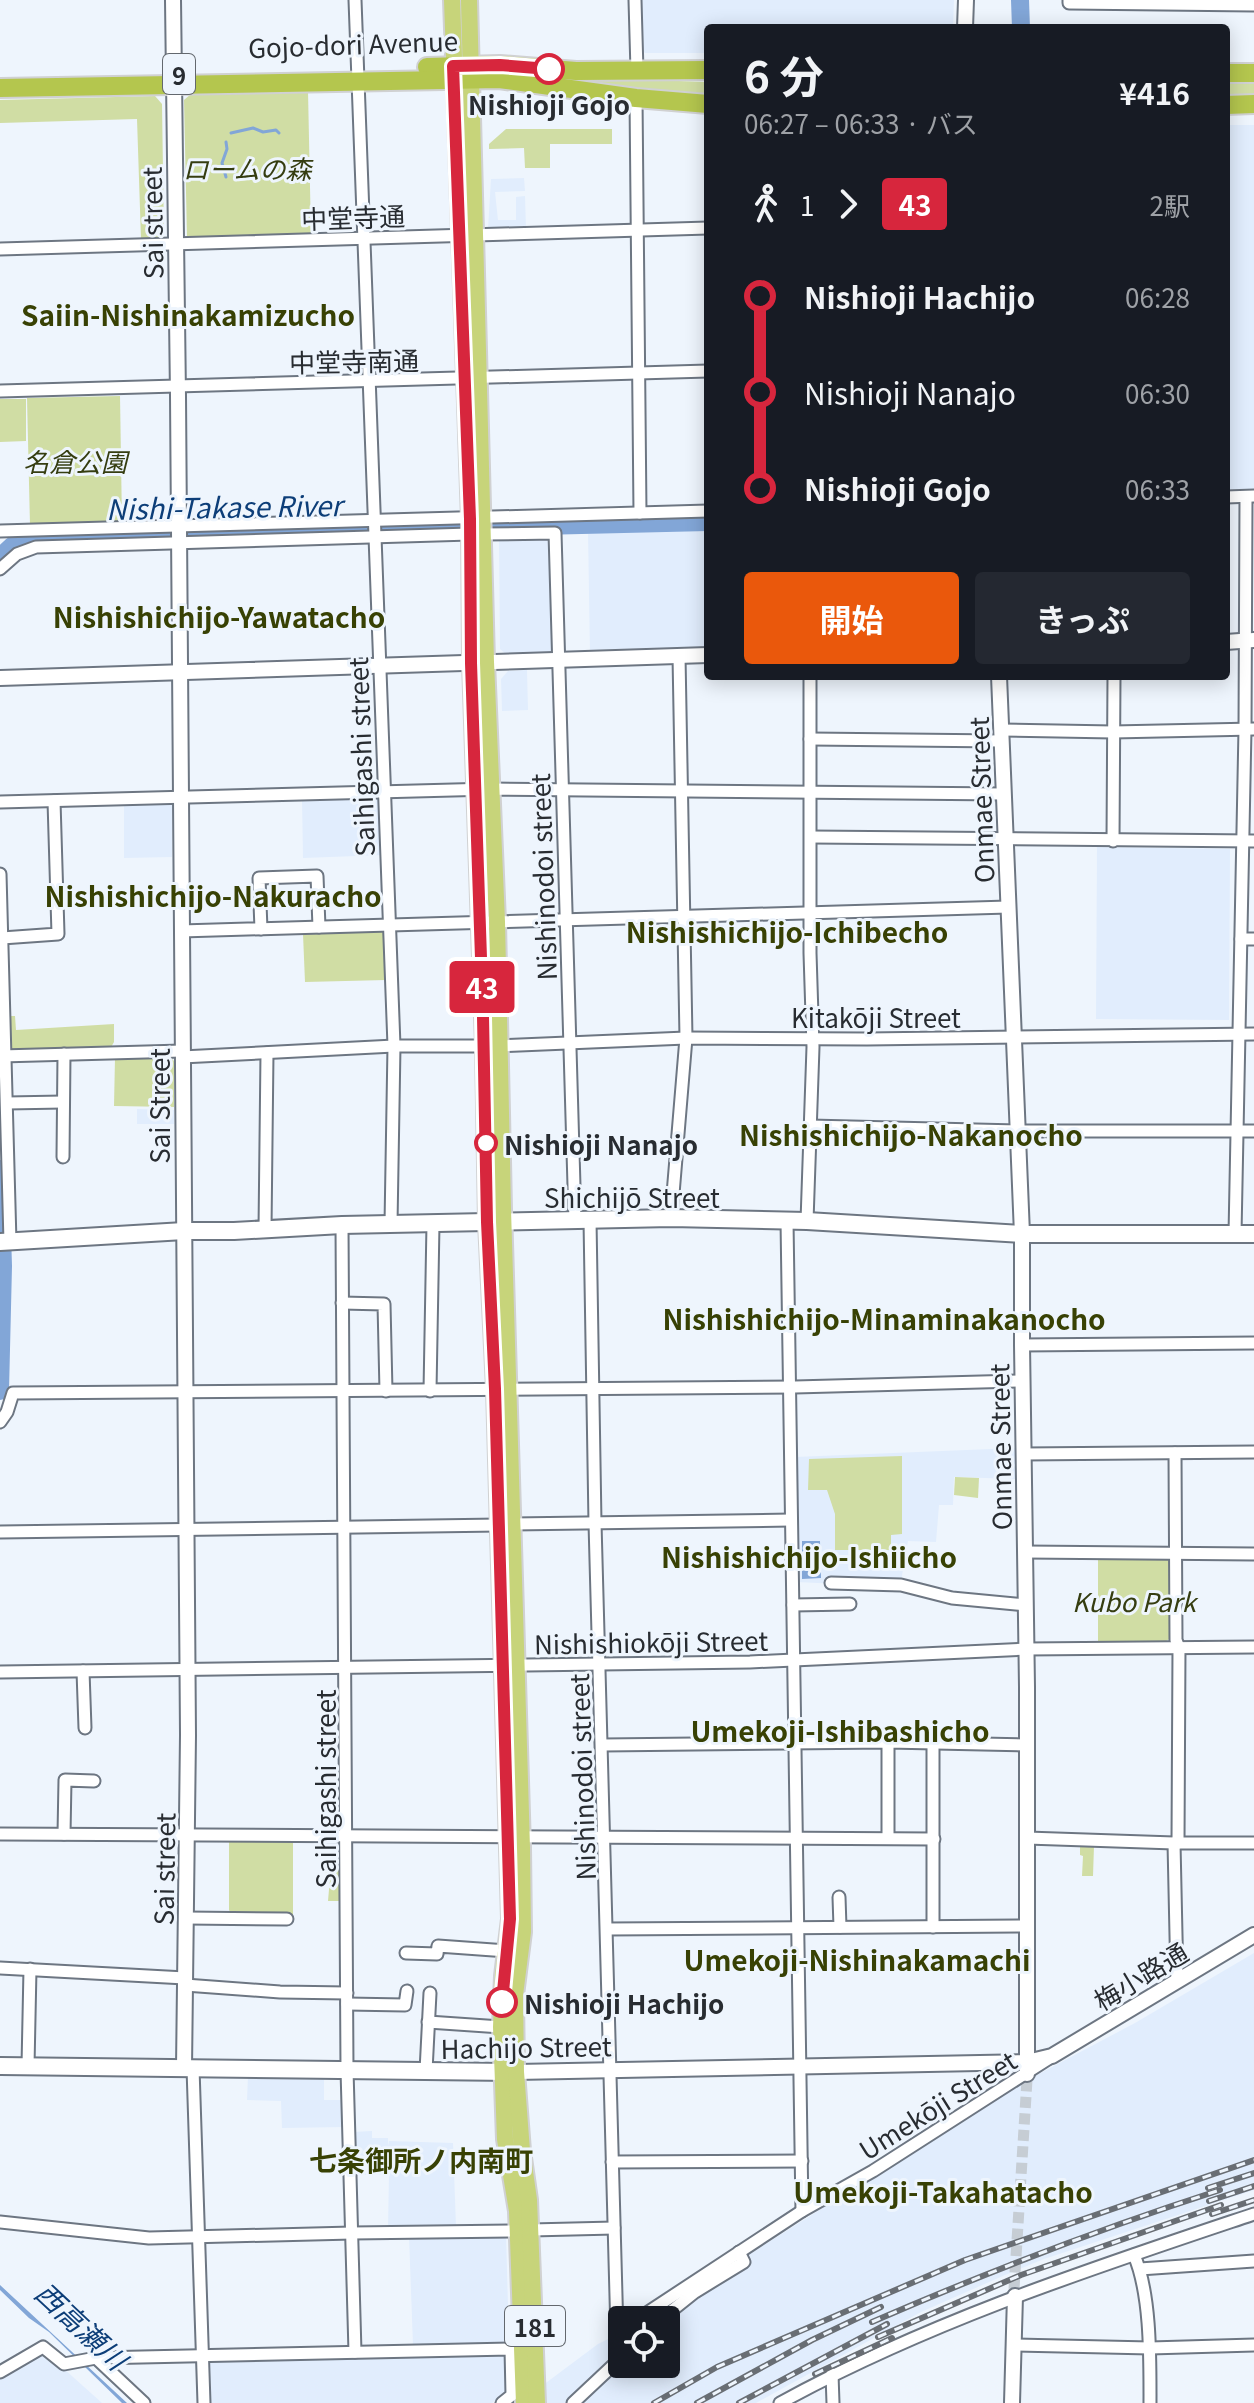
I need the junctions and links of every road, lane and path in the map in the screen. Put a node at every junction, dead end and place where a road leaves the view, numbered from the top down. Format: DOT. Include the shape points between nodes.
graph roads {
  1 [pos="173,0"];
  2 [pos="355,0"];
  3 [pos="452,0"];
  4 [pos="469,0"];
  5 [pos="635,0"];
  6 [pos="966,0"];
  7 [pos="1069,0"];
  8 [pos="1254,5"];
  9 [pos="965,24"];
  10 [pos="704,70"];
  11 [pos="637,71"];
  12 [pos="463,73"];
  13 [pos="1230,73"];
  14 [pos="1254,73"];
  15 [pos="358,75"];
  16 [pos="0,78"];
  17 [pos="173,79"];
  18 [pos="0,88"];
  19 [pos="636,98"];
  20 [pos="704,104"];
  21 [pos="1254,104"];
  22 [pos="1230,105"];
  23 [pos="704,228"];
  24 [pos="638,230"];
  25 [pos="467,234"];
  26 [pos="364,238"];
  27 [pos="176,243"];
  28 [pos="0,249"];
  29 [pos="704,371"];
  30 [pos="638,373"];
  31 [pos="472,379"];
  32 [pos="370,381"];
  33 [pos="176,386"];
  34 [pos="0,391"];
  35 [pos="1250,496"];
  36 [pos="1230,497"];
  37 [pos="704,511"];
  38 [pos="640,513"];
  39 [pos="375,522"];
  40 [pos="477,526"];
  41 [pos="0,531"];
  42 [pos="178,536"];
  43 [pos="376,537"];
  44 [pos="0,569"];
  45 [pos="1250,640"];
  46 [pos="1230,642"];
  47 [pos="704,655"];
  48 [pos="679,656"];
  49 [pos="558,660"];
  50 [pos="478,663"];
  51 [pos="379,666"];
  52 [pos="179,672"];
  53 [pos="0,678"];
  54 [pos="810,680"];
  55 [pos="999,680"];
  56 [pos="1114,680"];
  57 [pos="1250,729"];
  58 [pos="1113,732"];
  59 [pos="1002,735"];
  60 [pos="810,739"];
  61 [pos="484,789"];
  62 [pos="561,789"];
  63 [pos="681,791"];
  64 [pos="383,792"];
  65 [pos="810,792"];
  66 [pos="1004,794"];
  67 [pos="180,798"];
  68 [pos="54,801"];
  69 [pos="0,802"];
  70 [pos="811,837"];
  71 [pos="1006,838"];
  72 [pos="1113,841"];
  73 [pos="1248,841"];
  74 [pos="0,874"];
  75 [pos="1008,907"];
  76 [pos="811,914"];
  77 [pos="683,918"];
  78 [pos="566,920"];
  79 [pos="488,922"];
  80 [pos="388,926"];
  81 [pos="319,927"];
  82 [pos="261,929"];
  83 [pos="181,931"];
  84 [pos="2,938"];
  85 [pos="1241,939"];
  86 [pos="1254,939"];
  87 [pos="1238,1034"];
  88 [pos="1254,1034"];
  89 [pos="1014,1037"];
  90 [pos="686,1038"];
  91 [pos="812,1038"];
  92 [pos="569,1043"];
  93 [pos="394,1046"];
  94 [pos="491,1046"];
  95 [pos="267,1053"];
  96 [pos="64,1054"];
  97 [pos="182,1054"];
  98 [pos="3,1056"];
  99 [pos="63,1102"];
  100 [pos="7,1103"];
  101 [pos="810,1126"];
  102 [pos="1018,1131"];
  103 [pos="1238,1131"];
  104 [pos="1254,1131"];
  105 [pos="63,1157"];
  106 [pos="671,1218"];
  107 [pos="582,1220"];
  108 [pos="787,1221"];
  109 [pos="807,1221"];
  110 [pos="495,1222"];
  111 [pos="391,1224"];
  112 [pos="433,1224"];
  113 [pos="342,1225"];
  114 [pos="265,1229"];
  115 [pos="184,1231"];
  116 [pos="1022,1234"];
  117 [pos="1235,1234"];
  118 [pos="1254,1234"];
  119 [pos="5,1242"];
  120 [pos="342,1303"];
  121 [pos="1254,1343"];
  122 [pos="1022,1345"];
  123 [pos="1022,1381"];
  124 [pos="791,1387"];
  125 [pos="502,1389"];
  126 [pos="592,1389"];
  127 [pos="343,1391"];
  128 [pos="386,1391"];
  129 [pos="430,1391"];
  130 [pos="185,1392"];
  131 [pos="0,1422"];
  132 [pos="1254,1452"];
  133 [pos="1175,1453"];
  134 [pos="1024,1454"];
  135 [pos="791,1520"];
  136 [pos="595,1523"];
  137 [pos="506,1524"];
  138 [pos="344,1527"];
  139 [pos="186,1530"];
  140 [pos="0,1532"];
  141 [pos="1025,1552"];
  142 [pos="1175,1554"];
  143 [pos="1254,1554"];
  144 [pos="831,1583"];
  145 [pos="850,1604"];
  146 [pos="793,1605"];
  147 [pos="1026,1605"];
  148 [pos="1254,1647"];
  149 [pos="1179,1648"];
  150 [pos="1027,1649"];
  151 [pos="795,1660"];
  152 [pos="600,1664"];
  153 [pos="510,1666"];
  154 [pos="345,1669"];
  155 [pos="187,1670"];
  156 [pos="83,1671"];
  157 [pos="0,1672"];
  158 [pos="85,1728"];
  159 [pos="796,1742"];
  160 [pos="888,1742"];
  161 [pos="933,1742"];
  162 [pos="603,1745"];
  163 [pos="1027,1745"];
  164 [pos="94,1781"];
  165 [pos="0,1834"];
  166 [pos="64,1834"];
  167 [pos="187,1834"];
  168 [pos="346,1836"];
  169 [pos="515,1836"];
  170 [pos="604,1836"];
  171 [pos="798,1837"];
  172 [pos="888,1838"];
  173 [pos="1027,1838"];
  174 [pos="934,1839"];
  175 [pos="1176,1843"];
  176 [pos="1254,1843"];
  177 [pos="839,1897"];
  178 [pos="186,1918"];
  179 [pos="287,1919"];
  180 [pos="1026,1926"];
  181 [pos="799,1927"];
  182 [pos="840,1927"];
  183 [pos="933,1927"];
  184 [pos="608,1929"];
  185 [pos="1254,1935"];
  186 [pos="507,1951"];
  187 [pos="406,1953"];
  188 [pos="0,1968"];
  189 [pos="30,1969"];
  190 [pos="185,1981"];
  191 [pos="1177,1981"];
  192 [pos="407,1991"];
  193 [pos="430,1993"];
  194 [pos="347,1998"];
  195 [pos="428,2022"];
  196 [pos="501,2027"];
  197 [pos="1052,2056"];
  198 [pos="801,2065"];
  199 [pos="0,2066"];
  200 [pos="28,2066"];
  201 [pos="188,2068"];
  202 [pos="611,2069"];
  203 [pos="347,2070"];
  204 [pos="426,2071"];
  205 [pos="510,2072"];
  206 [pos="1027,2072"];
  207 [pos="802,2161"];
  208 [pos="612,2162"];
  209 [pos="802,2211"];
  210 [pos="1254,2214"];
  211 [pos="0,2222"];
  212 [pos="614,2228"];
  213 [pos="525,2231"];
  214 [pos="352,2233"];
  215 [pos="198,2237"];
  216 [pos="739,2252"];
  217 [pos="1134,2255"];
  218 [pos="1254,2261"];
  219 [pos="1140,2269"];
  220 [pos="1014,2292"];
  221 [pos="619,2306"];
  222 [pos="657,2306"];
  223 [pos="678,2306"];
  224 [pos="1014,2345"];
  225 [pos="1254,2345"];
  226 [pos="1150,2348"];
  227 [pos="355,2352"];
  228 [pos="202,2356"];
  229 [pos="96,2358"];
  230 [pos="608,2370"];
  231 [pos="0,2372"];
  232 [pos="832,2374"];
  233 [pos="144,2403"];
  234 [pos="204,2403"];
  235 [pos="502,2403"];
  236 [pos="524,2403"];
  237 [pos="537,2403"];
  238 [pos="573,2403"];
  239 [pos="780,2403"];
  240 [pos="833,2403"];
  241 [pos="1012,2403"];
  242 [pos="1150,2403"];
  1 -- 17 [label="street, Sai street"];
  2 -- 15 [label="street, Saihigashi street"];
  3 -- 12 [label="main road, 181"];
  4 -- 12 [label="main road, 181"];
  5 -- 11 [label="street"];
  6 -- 9 [label="street"];
  7 -- 8 [label="street"];
  10 -- 11 [label="highway, Gojo-dori Avenue / 9"];
  11 -- 12 [label="highway, Gojo-dori Avenue / 9"];
  12 -- 15 [label="highway, Gojo-dori Avenue / 9"];
  12 -- 19 [label="highway, Gojo-dori Avenue / 9"];
  12 -- 25 [label="main road, 181"];
  13 -- 14 [label="highway"];
  15 -- 17 [label="highway, Gojo-dori Avenue / 9"];
  15 -- 26 [label="street, Saihigashi street"];
  16 -- 17 [label="highway, Gojo-dori Avenue / 9"];
  17 -- 18 [label="highway, Gojo-dori Avenue / 9"];
  17 -- 27 [label="street, Sai street"];
  19 -- 20 [label="highway, Gojo-dori Avenue / 9"];
  19 -- 24 [label="street"];
  21 -- 22 [label="highway"];
  23 -- 24 [label="street, 中堂寺通"];
  24 -- 25 [label="street, 中堂寺通"];
  24 -- 30 [label="street"];
  25 -- 26 [label="street, 中堂寺通"];
  25 -- 31 [label="main road, 181"];
  26 -- 27 [label="street, 中堂寺通"];
  26 -- 32 [label="street, Saihigashi street"];
  27 -- 28 [label="street, 中堂寺通"];
  27 -- 33 [label="street, Sai street"];
  29 -- 30 [label="street, 中堂寺南通"];
  30 -- 31 [label="street, 中堂寺南通"];
  30 -- 38 [label="street"];
  31 -- 32 [label="street, 中堂寺南通"];
  31 -- 40 [label="main road, 181"];
  32 -- 33 [label="street, 中堂寺南通"];
  32 -- 39 [label="street, Saihigashi street"];
  33 -- 34 [label="street, 中堂寺南通"];
  33 -- 42 [label="street, Sai street"];
  35 -- 36 [label="street"];
  35 -- 45 [label="street"];
  37 -- 38 [label="street"];
  38 -- 40 [label="street"];
  39 -- 40 [label="street"];
  39 -- 42 [label="street"];
  39 -- 43 [label="street, Saihigashi street"];
  40 -- 43 [label="street"];
  40 -- 49 [label="street, Nishinodoi street" via="555,533"];
  40 -- 50 [label="main road, 181"];
  41 -- 42 [label="street"];
  42 -- 43 [label="street"];
  42 -- 44 [label="street" via="36,547"];
  42 -- 52 [label="street, Sai Street"];
  43 -- 51 [label="street, Saihigashi street"];
  45 -- 46 [label="street"];
  45 -- 57 [label="street"];
  47 -- 48 [label="street"];
  48 -- 49 [label="street"];
  48 -- 63 [label="street"];
  49 -- 50 [label="street"];
  49 -- 62 [label="street, Nishinodoi street"];
  50 -- 51 [label="street"];
  50 -- 61 [label="main road, 181"];
  51 -- 52 [label="street"];
  51 -- 64 [label="street, Saihigashi street"];
  52 -- 53 [label="street"];
  52 -- 67 [label="street, Sai Street"];
  54 -- 60 [label="street"];
  55 -- 59 [label="street, Onmae Street"];
  56 -- 58 [label="street"];
  57 -- 58 [label="street"];
  57 -- 73 [label="street"];
  58 -- 59 [label="street"];
  58 -- 72 [label="street"];
  59 -- 60 [label="street"];
  59 -- 66 [label="street, Onmae Street"];
  60 -- 65 [label="street"];
  61 -- 62 [label="street"];
  61 -- 64 [label="street"];
  61 -- 79 [label="main road, 181"];
  62 -- 63 [label="street"];
  62 -- 78 [label="street, Nishinodoi street"];
  63 -- 65 [label="street"];
  63 -- 77 [label="street"];
  64 -- 67 [label="street"];
  64 -- 80 [label="street, Saihigashi street"];
  65 -- 66 [label="street"];
  65 -- 70 [label="street"];
  66 -- 71 [label="street, Onmae Street"];
  67 -- 68 [label="street"];
  67 -- 83 [label="street, Sai Street"];
  68 -- 69 [label="street"];
  68 -- 84 [label="street" via="58,934"];
  70 -- 71 [label="street"];
  70 -- 76 [label="street"];
  71 -- 72 [label="street"];
  71 -- 75 [label="street, Onmae Street"];
  72 -- 73 [label="street"];
  73 -- 85 [label="street"];
  74 -- 84 [label="street"];
  75 -- 76 [label="street"];
  75 -- 89 [label="street, Onmae Street"];
  76 -- 77 [label="street"];
  76 -- 91 [label="street"];
  77 -- 78 [label="street"];
  77 -- 90 [label="street"];
  78 -- 79 [label="street"];
  78 -- 92 [label="street, Nishinodoi street"];
  79 -- 80 [label="street"];
  79 -- 94 [label="main road, 181"];
  80 -- 81 [label="street"];
  80 -- 93 [label="street, Saihigashi street"];
  81 -- 82 [label="street"];
  81 -- 82 [label="street" via="317,876 259,878"];
  82 -- 83 [label="street"];
  83 -- 97 [label="street, Sai Street"];
  84 -- 98 [label="street"];
  85 -- 86 [label="street"];
  85 -- 87 [label="street"];
  87 -- 88 [label="street, Kitakōji Street"];
  87 -- 89 [label="street, Kitakōji Street"];
  87 -- 103 [label="street"];
  89 -- 91 [label="street, Kitakōji Street"];
  89 -- 102 [label="street, Onmae Street"];
  90 -- 91 [label="street, Kitakōji Street"];
  90 -- 92 [label="street, Kitakōji Street"];
  90 -- 106 [label="street"];
  91 -- 101 [label="street"];
  92 -- 94 [label="street, Kitakōji Street"];
  92 -- 107 [label="street, Nishinodoi street"];
  93 -- 94 [label="street, Kitakōji Street"];
  93 -- 95 [label="street, Kitakōji Street"];
  93 -- 111 [label="street, Saihigashi street"];
  94 -- 110 [label="main road, 181"];
  95 -- 97 [label="street, Kitakōji Street"];
  95 -- 114 [label="street"];
  96 -- 97 [label="street, Kitakōji Street"];
  96 -- 98 [label="street, Kitakōji Street"];
  96 -- 99 [label="street"];
  97 -- 115 [label="street, Sai Street"];
  98 -- 100 [label="street"];
  99 -- 100 [label="street"];
  99 -- 105 [label="street"];
  100 -- 119 [label="street"];
  101 -- 102 [label="street"];
  101 -- 109 [label="street"];
  102 -- 103 [label="street"];
  102 -- 116 [label="street, Onmae Street"];
  103 -- 104 [label="street"];
  103 -- 117 [label="street"];
  106 -- 107 [label="main road, Shichijō Street"];
  106 -- 108 [label="main road, Shichijō Street"];
  107 -- 110 [label="main road, Shichijō Street"];
  107 -- 126 [label="street, Nishinodoi street"];
  108 -- 109 [label="main road, Shichijō Street"];
  108 -- 124 [label="street"];
  109 -- 116 [label="main road, Shichijō Street"];
  110 -- 112 [label="main road, Shichijō Street"];
  110 -- 125 [label="main road, 181"];
  111 -- 112 [label="main road, Shichijō Street"];
  111 -- 113 [label="main road, Shichijō Street"];
  112 -- 129 [label="street"];
  113 -- 114 [label="main road, Shichijō Street"];
  113 -- 120 [label="street, Saihigashi street"];
  114 -- 115 [label="main road, Shichijō Street"];
  115 -- 119 [label="main road, Shichijō Street"];
  115 -- 130 [label="street, Sai Street"];
  116 -- 117 [label="main road, Shichijō Street"];
  116 -- 122 [label="street, Onmae Street"];
  117 -- 118 [label="main road, Shichijō Street"];
  120 -- 127 [label="street, Saihigashi street"];
  120 -- 128 [label="street" via="384,1304"];
  121 -- 122 [label="street"];
  122 -- 123 [label="street, Onmae Street"];
  123 -- 124 [label="street"];
  123 -- 134 [label="street, Onmae Street"];
  124 -- 126 [label="street"];
  124 -- 135 [label="street"];
  125 -- 126 [label="street"];
  125 -- 129 [label="street"];
  125 -- 137 [label="main road, 181"];
  126 -- 136 [label="street, Nishinodoi street"];
  127 -- 128 [label="street"];
  127 -- 130 [label="street"];
  127 -- 138 [label="street, Saihigashi street"];
  128 -- 129 [label="street"];
  130 -- 131 [label="street" via="13,1393"];
  130 -- 139 [label="street, Sai Street"];
  132 -- 133 [label="street"];
  133 -- 134 [label="street"];
  133 -- 142 [label="street"];
  134 -- 141 [label="street, Onmae Street"];
  135 -- 136 [label="street"];
  135 -- 146 [label="street"];
  136 -- 137 [label="street"];
  136 -- 152 [label="street, Nishinodoi street"];
  137 -- 138 [label="street"];
  137 -- 153 [label="main road, 181"];
  138 -- 139 [label="street"];
  138 -- 154 [label="street, Saihigashi street"];
  139 -- 140 [label="street"];
  139 -- 155 [label="street, Sai Street"];
  141 -- 142 [label="street"];
  141 -- 147 [label="street, Onmae Street"];
  142 -- 143 [label="street"];
  142 -- 149 [label="street"];
  144 -- 147 [label="street" via="901,1585 952,1598"];
  145 -- 146 [label="street"];
  146 -- 151 [label="street"];
  147 -- 150 [label="street, Onmae Street"];
  148 -- 149 [label="street, Nishishiokōji Street"];
  149 -- 150 [label="street, Nishishiokōji Street"];
  149 -- 175 [label="street"];
  150 -- 151 [label="street, Nishishiokōji Street"];
  150 -- 163 [label="street, Onmae Street"];
  151 -- 152 [label="street, Nishishiokōji Street"];
  151 -- 159 [label="street"];
  152 -- 153 [label="street, Nishishiokōji Street"];
  152 -- 162 [label="street, Nishinodoi street"];
  153 -- 154 [label="street, Nishishiokōji Street"];
  153 -- 169 [label="main road, 181"];
  154 -- 155 [label="street, Nishishiokōji Street"];
  154 -- 168 [label="street, Saihigashi street"];
  155 -- 156 [label="street, Nishishiokōji Street"];
  155 -- 167 [label="street, Sai street"];
  156 -- 157 [label="street, Nishishiokōji Street"];
  156 -- 158 [label="street"];
  159 -- 160 [label="street"];
  159 -- 162 [label="street"];
  159 -- 171 [label="street"];
  160 -- 161 [label="street"];
  160 -- 172 [label="street"];
  161 -- 163 [label="street"];
  161 -- 174 [label="street"];
  162 -- 170 [label="street, Nishinodoi street"];
  163 -- 173 [label="street, Onmae Street"];
  164 -- 166 [label="street" via="65,1780"];
  165 -- 166 [label="street"];
  166 -- 167 [label="street"];
  167 -- 168 [label="street"];
  167 -- 178 [label="street, Sai street"];
  168 -- 169 [label="street"];
  168 -- 194 [label="street, Saihigashi street"];
  169 -- 170 [label="street"];
  169 -- 186 [label="main road, 181"];
  169 -- 205 [label="main road, 181" via="523,1910"];
  170 -- 171 [label="street"];
  170 -- 184 [label="street, Nishinodoi street"];
  171 -- 172 [label="street"];
  171 -- 181 [label="street"];
  172 -- 174 [label="street"];
  173 -- 175 [label="street"];
  173 -- 180 [label="street, Onmae Street"];
  174 -- 183 [label="street"];
  175 -- 176 [label="street"];
  175 -- 191 [label="street"];
  177 -- 182 [label="street"];
  178 -- 179 [label="street"];
  178 -- 190 [label="street, Sai street"];
  180 -- 183 [label="street"];
  180 -- 206 [label="street, Onmae Street"];
  181 -- 182 [label="street"];
  181 -- 184 [label="street"];
  181 -- 198 [label="street"];
  182 -- 183 [label="street"];
  184 -- 202 [label="street, Nishinodoi street"];
  185 -- 191 [label="street, 梅小路通"];
  186 -- 187 [label="street" via="438,1946 437,1954"];
  186 -- 196 [label="main road, 181"];
  188 -- 189 [label="street"];
  189 -- 190 [label="street"];
  189 -- 200 [label="street"];
  190 -- 194 [label="street"];
  190 -- 201 [label="street, Sai street"];
  191 -- 197 [label="street, 梅小路通"];
  192 -- 194 [label="street" via="405,2005"];
  193 -- 195 [label="street"];
  194 -- 203 [label="street, Saihigashi street"];
  195 -- 196 [label="street"];
  195 -- 204 [label="street"];
  196 -- 205 [label="main road, 181"];
  197 -- 206 [label="street, Hachijo Street"];
  198 -- 202 [label="street, Hachijo Street"];
  198 -- 206 [label="street, Hachijo Street"];
  198 -- 207 [label="street"];
  199 -- 200 [label="main road, Hachijo Street"];
  200 -- 201 [label="main road, Hachijo Street"];
  201 -- 203 [label="main road, Hachijo Street"];
  201 -- 215 [label="street, Sai street"];
  202 -- 205 [label="street, Hachijo Street"];
  202 -- 208 [label="street, Nishinodoi street"];
  203 -- 204 [label="main road, Hachijo Street"];
  203 -- 214 [label="street, Saihigashi street"];
  204 -- 205 [label="main road, Hachijo Street"];
  205 -- 213 [label="main road, 181"];
  206 -- 209 [label="street, Umekōji Street"];
  207 -- 208 [label="street"];
  207 -- 209 [label="street"];
  208 -- 212 [label="street, Nishinodoi street"];
  209 -- 216 [label="street, Umekōji Street"];
  210 -- 217 [label="street"];
  211 -- 215 [label="street" via="149,2238"];
  212 -- 213 [label="street"];
  212 -- 221 [label="street, Nishinodoi street"];
  213 -- 214 [label="street"];
  213 -- 236 [label="main road, 181"];
  213 -- 237 [label="main road, 181"];
  214 -- 215 [label="street"];
  214 -- 227 [label="street, Saihigashi street"];
  215 -- 228 [label="street, Sai street"];
  216 -- 222 [label="street, Umekōji Street"];
  216 -- 223 [label="street" via="744,2262"];
  217 -- 219 [label="street"];
  217 -- 220 [label="street"];
  218 -- 219 [label="street"];
  219 -- 226 [label="street"];
  220 -- 224 [label="street"];
  220 -- 232 [label="street"];
  224 -- 226 [label="street"];
  224 -- 241 [label="street"];
  225 -- 226 [label="street"];
  226 -- 242 [label="street"];
  227 -- 228 [label="street"];
  227 -- 235 [label="street" via="511,2349 512,2395"];
  228 -- 229 [label="street"];
  228 -- 234 [label="street, Sai street"];
  229 -- 231 [label="street" via="64,2364 43,2347"];
  229 -- 233 [label="street"];
  230 -- 238 [label="street"];
  232 -- 239 [label="street"];
  232 -- 240 [label="street"];
}
